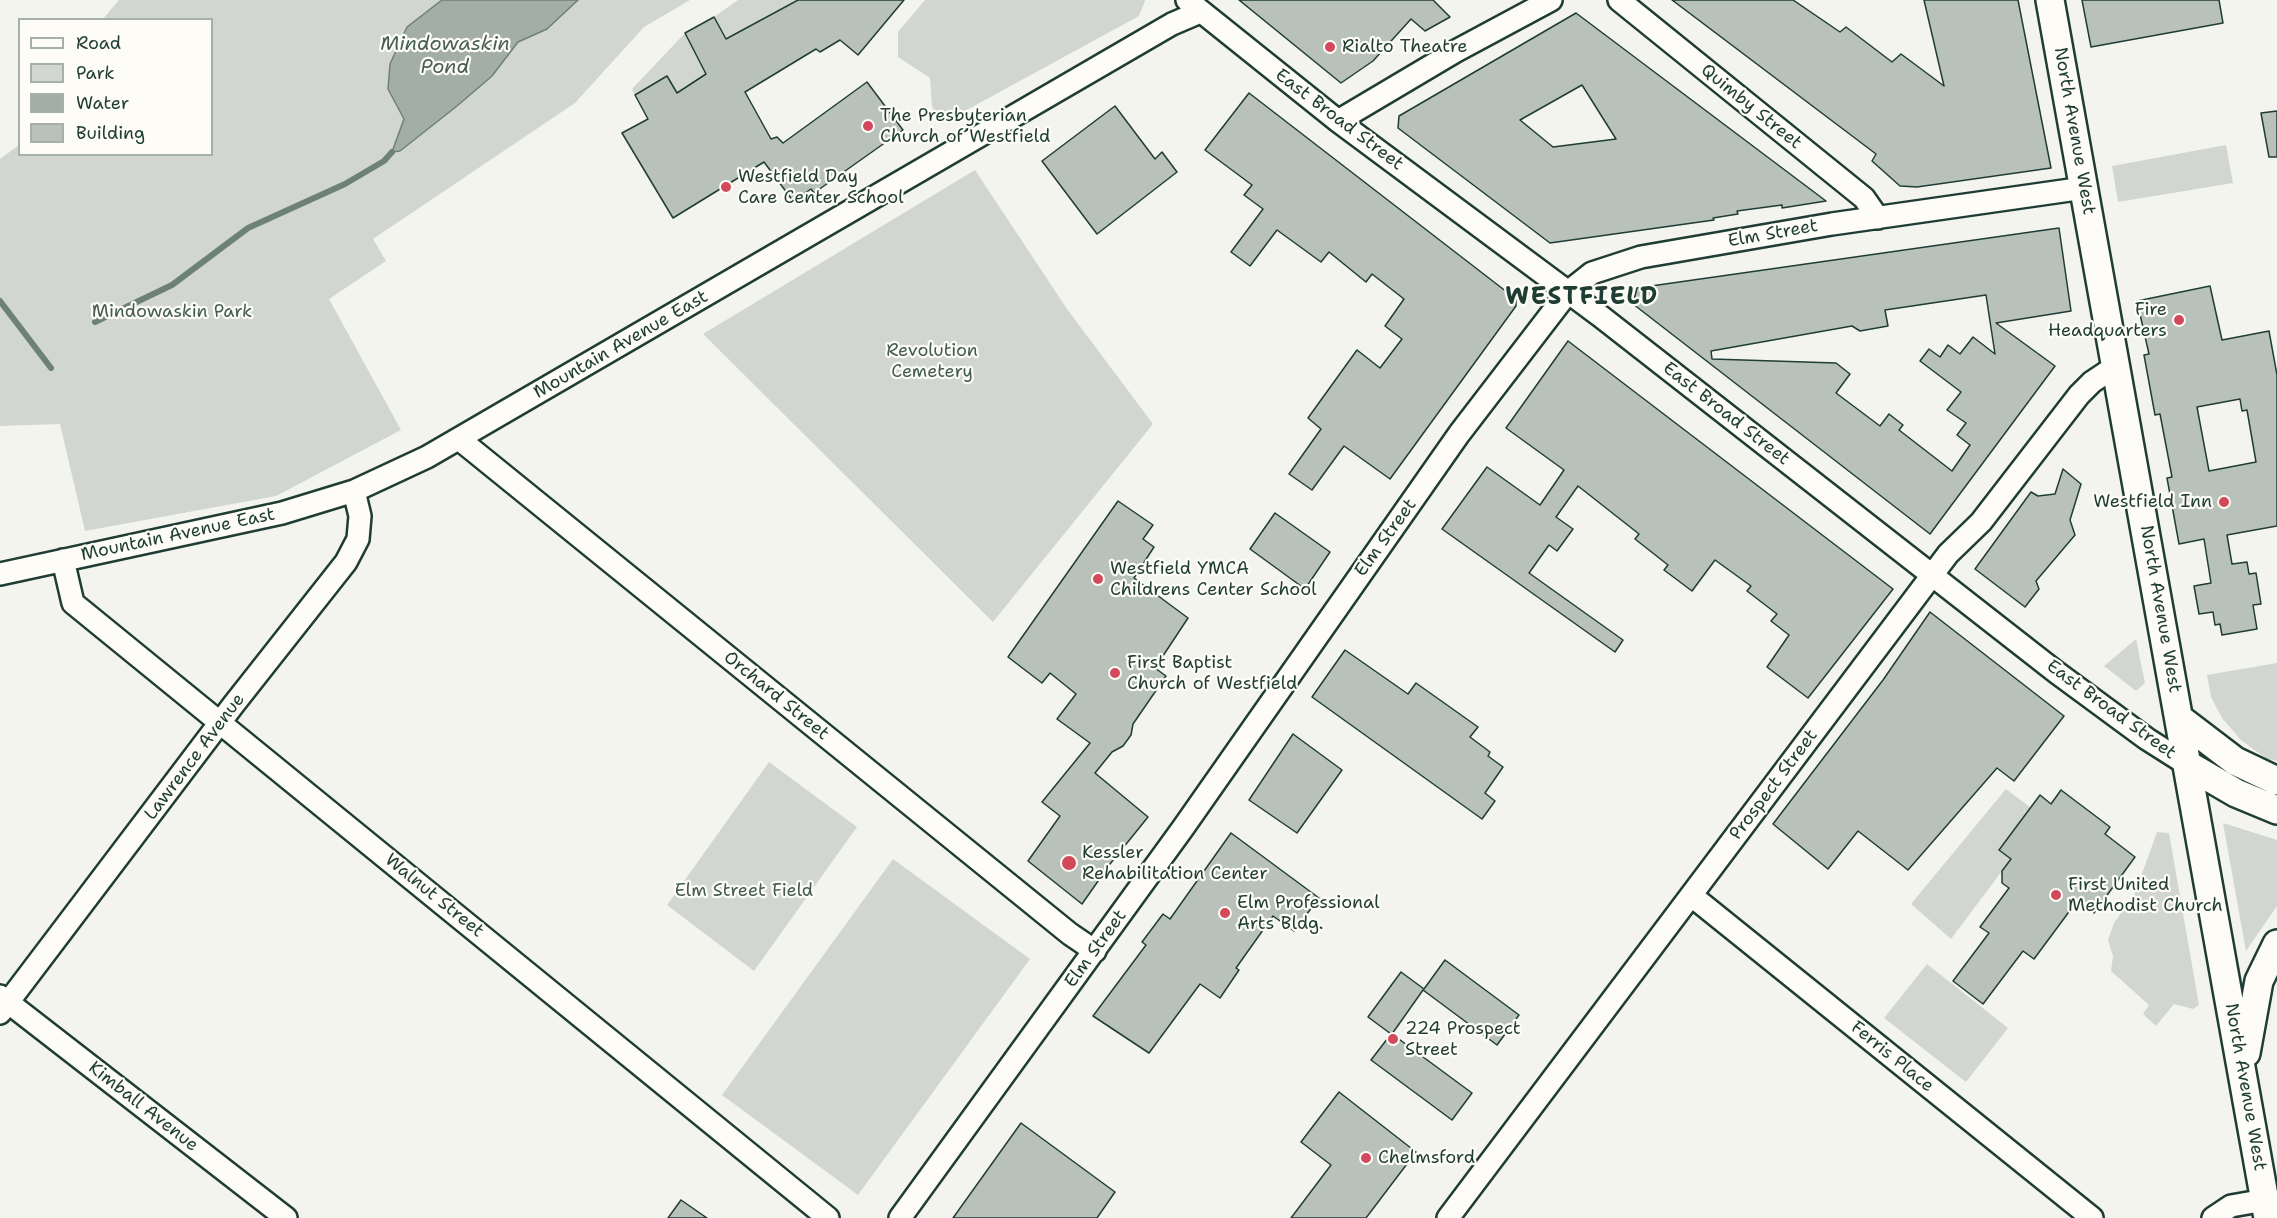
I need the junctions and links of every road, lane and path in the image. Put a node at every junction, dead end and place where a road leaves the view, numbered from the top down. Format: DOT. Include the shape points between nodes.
graph roads {
  1 [pos="1551,0"];
  2 [pos="1619,0"];
  3 [pos="2050,0"];
  4 [pos="1194,6"];
  5 [pos="1338,121"];
  6 [pos="2084,188"];
  7 [pos="1878,218"];
  8 [pos="1568,292"];
  9 [pos="2116,366"];
  10 [pos="459,439"];
  11 [pos="354,491"];
  12 [pos="63,560"];
  13 [pos="0,574"];
  14 [pos="1932,575"];
  15 [pos="2180,719"];
  16 [pos="220,723"];
  17 [pos="2188,765"];
  18 [pos="2277,781"];
  19 [pos="2277,810"];
  20 [pos="1692,896"];
  21 [pos="2277,945"];
  22 [pos="1095,951"];
  23 [pos="3,1004"];
  24 [pos="2242,1075"];
  25 [pos="2266,1209"];
  26 [pos="286,1218"];
  27 [pos="828,1218"];
  28 [pos="900,1218"];
  29 [pos="1448,1218"];
  30 [pos="2092,1218"];
  31 [pos="2213,1218"];
  1 -- 5 [label="street"];
  2 -- 7 [label="street, Quimby Street" via="1864,198"];
  3 -- 6 [label="main road, North Avenue West"];
  4 -- 5 [label="street, East Broad Street"];
  4 -- 10 [label="street, Mountain Avenue East" via="1172,24"];
  5 -- 8 [label="street, East Broad Street"];
  6 -- 7 [label="street, Elm Street"];
  6 -- 9 [label="main road, North Avenue West"];
  7 -- 8 [label="street, Elm Street" via="1641,257 1592,273"];
  8 -- 14 [label="street, East Broad Street"];
  8 -- 22 [label="street, Elm Street" via="1459,434"];
  9 -- 14 [label="street, Prospect Street" via="2079,395 1981,522"];
  9 -- 15 [label="main road, North Avenue West"];
  10 -- 11 [label="street, Mountain Avenue East"];
  10 -- 22 [label="street, Orchard Street"];
  11 -- 12 [label="street, Mountain Avenue East" via="282,513"];
  11 -- 16 [label="street, Lawrence Avenue" via="360,516 358,539 346,562"];
  12 -- 13 [label="street, Mountain Avenue East"];
  12 -- 16 [label="street, Walnut Street" via="73,603"];
  14 -- 17 [label="street, East Broad Street" via="2056,672"];
  14 -- 20 [label="street, Prospect Street"];
  15 -- 17 [label="main road, North Avenue West"];
  15 -- 18 [label="main road" via="2235,761"];
  16 -- 23 [label="street, Lawrence Avenue"];
  16 -- 27 [label="street, Walnut Street"];
  17 -- 19 [label="main road, East Broad Street" via="2236,794"];
  17 -- 24 [label="main road, North Avenue West"];
  20 -- 29 [label="street, Prospect Street"];
  20 -- 30 [label="street, Ferris Place"];
  21 -- 24 [label="main road" via="2259,981"];
  22 -- 28 [label="street, Elm Street"];
  23 -- 26 [label="street, Kimball Avenue"];
  24 -- 25 [label="main road, North Avenue West"];
  25 -- 31 [label="street" via="2231,1206"];
}
